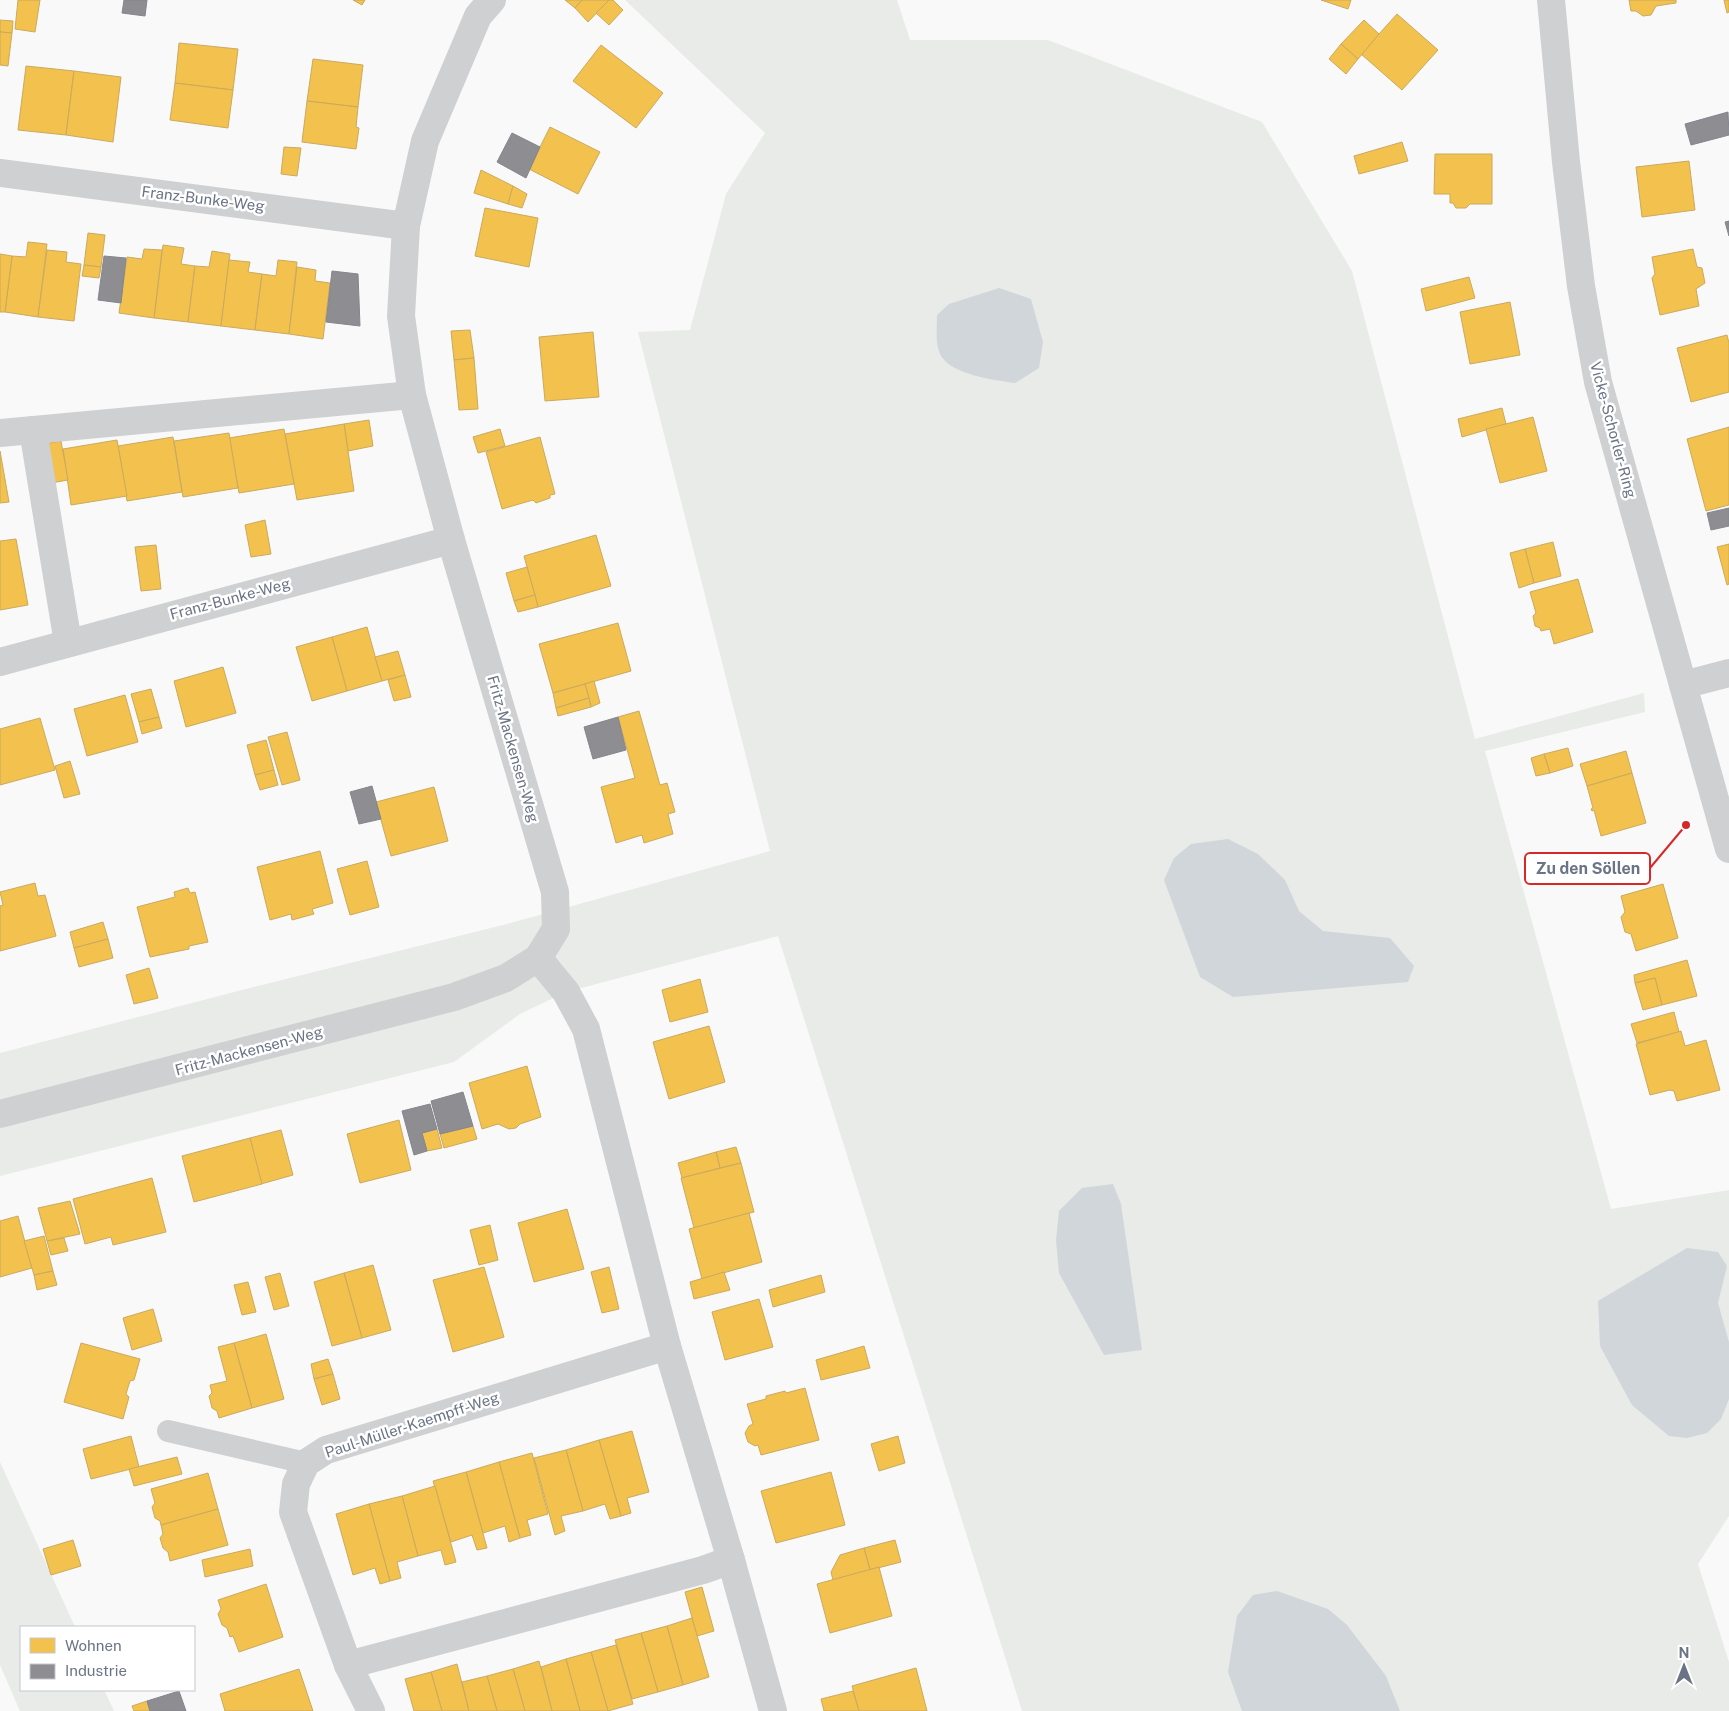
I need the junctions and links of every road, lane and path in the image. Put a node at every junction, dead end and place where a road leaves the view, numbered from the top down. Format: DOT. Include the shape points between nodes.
graph roads {
  1 [pos="492,0"];
  2 [pos="1551,0"];
  3 [pos="0,173"];
  4 [pos="406,226"];
  5 [pos="412,394"];
  6 [pos="33,430"];
  7 [pos="0,433"];
  8 [pos="451,540"];
  9 [pos="68,643"];
  10 [pos="0,662"];
  11 [pos="1729,673"];
  12 [pos="1683,685"];
  13 [pos="1729,849"];
  14 [pos="538,958"];
  15 [pos="0,1114"];
  16 [pos="667,1346"];
  17 [pos="168,1431"];
  18 [pos="306,1463"];
  19 [pos="731,1560"];
  20 [pos="348,1665"];
  21 [pos="371,1711"];
  22 [pos="773,1711"];
  1 -- 4 [label="street, Fritz-Mackensen-Weg" via="478,16 425,141"];
  2 -- 12 [label="street, Vicke-Schorler-Ring" via="1568,181 1598,382"];
  3 -- 4 [label="street, Franz-Bunke-Weg"];
  4 -- 5 [label="street, Fritz-Mackensen-Weg" via="401,316"];
  5 -- 6 [label="street"];
  5 -- 8 [label="street, Fritz-Mackensen-Weg"];
  6 -- 7 [label="street"];
  6 -- 9 [label="street"];
  8 -- 9 [label="street, Franz-Bunke-Weg"];
  8 -- 14 [label="street, Fritz-Mackensen-Weg" via="555,892 556,929"];
  9 -- 10 [label="street, Franz-Bunke-Weg"];
  11 -- 12 [label="street"];
  12 -- 13 [label="street, Vicke-Schorler-Ring"];
  14 -- 15 [label="street, Fritz-Mackensen-Weg" via="506,978 454,997"];
  14 -- 16 [label="street" via="566,992 586,1029"];
  16 -- 18 [label="street, Paul-Müller-Kaempff-Weg" via="326,1450"];
  16 -- 19 [label="street"];
  17 -- 18 [label="lane"];
  18 -- 20 [label="street, Paul-Müller-Kaempff-Weg" via="296,1484 293,1512"];
  19 -- 20 [label="street"];
  19 -- 22 [label="street"];
  20 -- 21 [label="street, Paul-Müller-Kaempff-Weg"];
}
